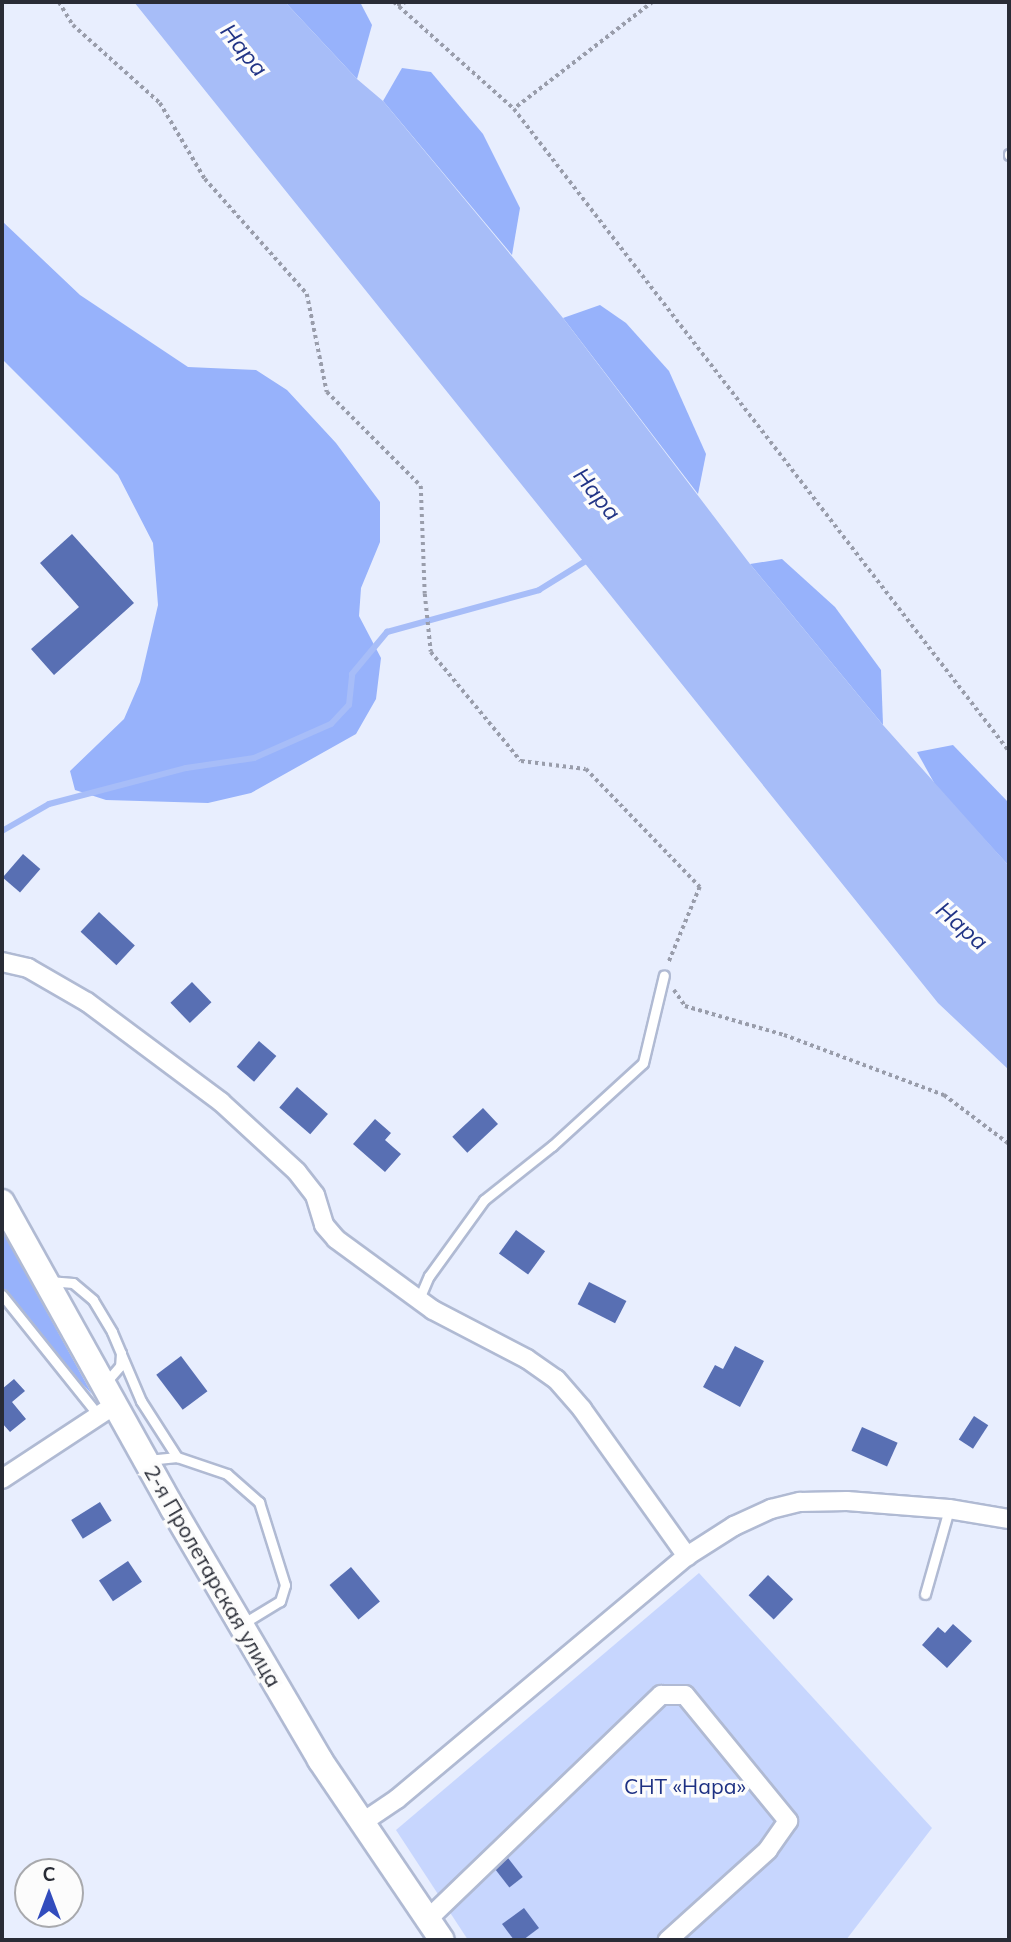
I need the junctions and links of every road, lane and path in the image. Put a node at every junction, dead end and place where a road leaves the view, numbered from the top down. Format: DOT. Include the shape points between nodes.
graph roads {
  1 [pos="59,2"];
  2 [pos="406,2"];
  3 [pos="653,2"];
  4 [pos="396,3"];
  5 [pos="514,109"];
  6 [pos="1009,751"];
  7 [pos="2,962"];
  8 [pos="664,975"];
  9 [pos="1009,1144"];
  10 [pos="2,1202"];
  11 [pos="47,1281"];
  12 [pos="2,1295"];
  13 [pos="419,1299"];
  14 [pos="121,1353"];
  15 [pos="106,1401"];
  16 [pos="177,1457"];
  17 [pos="146,1460"];
  18 [pos="2,1479"];
  19 [pos="949,1509"];
  20 [pos="1009,1518"];
  21 [pos="687,1556"];
  22 [pos="925,1594"];
  23 [pos="240,1625"];
  24 [pos="363,1822"];
  25 [pos="427,1920"];
  26 [pos="442,1940"];
  27 [pos="668,1940"];
  1 -- 8 [label="path" via="74,25 160,103 205,179 306,294 327,392 421,486 431,652 521,761 586,769 700,887"];
  2 -- 4 [label="path"];
  3 -- 5 [label="path"];
  4 -- 5 [label="path"];
  5 -- 6 [label="path"];
  7 -- 13 [label="street" via="28,968 87,1003 221,1102 297,1172 336,1239"];
  8 -- 9 [label="path" via="685,1006 784,1035 944,1095"];
  8 -- 13 [label="lane" via="643,1063 484,1200 429,1276"];
  10 -- 11 [label="main road, 2-я Пролетарская улица"];
  11 -- 14 [label="lane" via="73,1283 93,1300"];
  11 -- 15 [label="main road, 2-я Пролетарская улица"];
  12 -- 15 [label="lane"];
  13 -- 21 [label="street" via="556,1378"];
  14 -- 15 [label="lane"];
  14 -- 16 [label="lane" via="141,1401"];
  15 -- 17 [label="main road, 2-я Пролетарская улица"];
  15 -- 18 [label="street"];
  16 -- 17 [label="lane"];
  16 -- 23 [label="lane" via="227,1474 259,1502 285,1585 280,1601"];
  17 -- 23 [label="main road, 2-я Пролетарская улица"];
  19 -- 20 [label="street"];
  19 -- 21 [label="street" via="847,1500 800,1502 734,1526"];
  19 -- 22 [label="lane"];
  21 -- 24 [label="street" via="397,1799"];
  23 -- 24 [label="main road, 2-я Пролетарская улица" via="320,1760"];
  24 -- 25 [label="main road, 2-я Пролетарская улица"];
  25 -- 26 [label="main road, 2-я Пролетарская улица"];
  25 -- 27 [label="street" via="661,1695 685,1696 788,1821 768,1850"];
}
